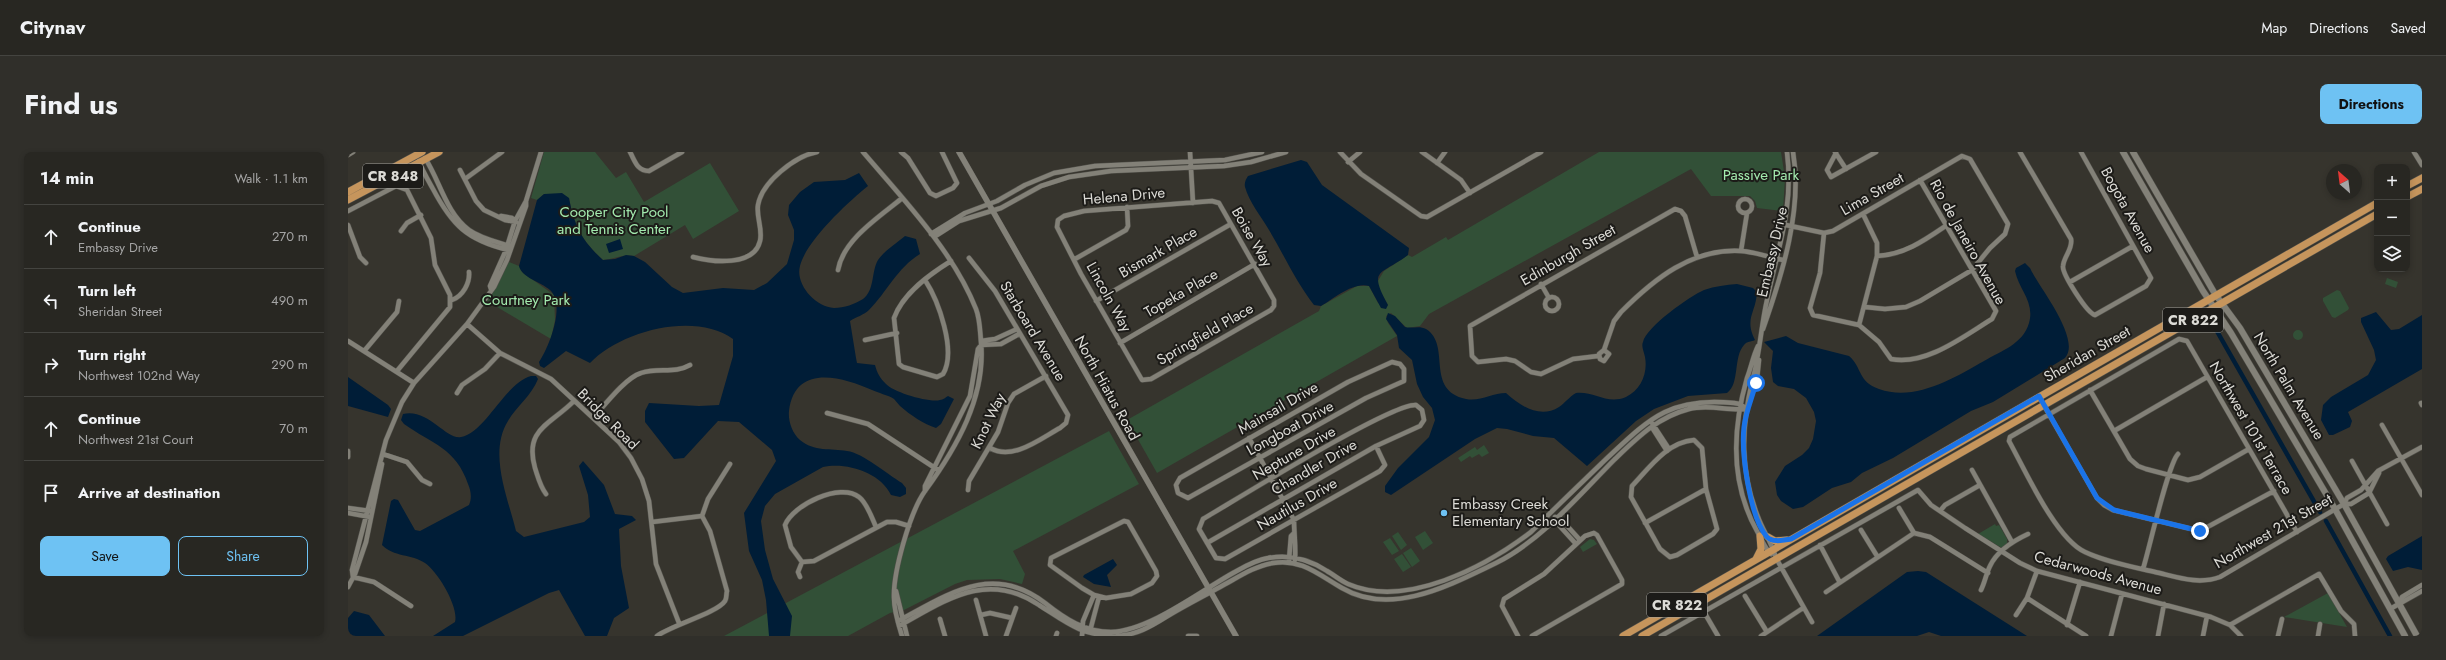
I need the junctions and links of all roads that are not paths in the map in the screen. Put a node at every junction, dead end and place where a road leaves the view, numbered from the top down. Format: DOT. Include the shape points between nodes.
graph roads {
  1 [pos="353,152"];
  2 [pos="439,152"];
  3 [pos="502,152"];
  4 [pos="541,152"];
  5 [pos="630,152"];
  6 [pos="682,152"];
  7 [pos="817,152"];
  8 [pos="863,152"];
  9 [pos="901,152"];
  10 [pos="942,152"];
  11 [pos="959,152"];
  12 [pos="1190,152"];
  13 [pos="1262,152"];
  14 [pos="1286,152"];
  15 [pos="1340,152"];
  16 [pos="1360,152"];
  17 [pos="1422,152"];
  18 [pos="1445,152"];
  19 [pos="1541,152"];
  20 [pos="1787,152"];
  21 [pos="1793,152"];
  22 [pos="1835,152"];
  23 [pos="1876,152"];
  24 [pos="2020,152"];
  25 [pos="2081,152"];
  26 [pos="2123,152"];
  27 [pos="2133,152"];
  28 [pos="2414,152"];
  29 [pos="420,153"];
  30 [pos="348,155"];
  31 [pos="422,161"];
  32 [pos="1191,161"];
  33 [pos="1348,162"];
  34 [pos="1437,163"];
  35 [pos="2422,165"];
  36 [pos="1191,166"];
  37 [pos="460,170"];
  38 [pos="1846,170"];
  39 [pos="2422,178"];
  40 [pos="465,179"];
  41 [pos="1038,179"];
  42 [pos="1920,180"];
  43 [pos="2410,184"];
  44 [pos="1041,186"];
  45 [pos="2422,188"];
  46 [pos="348,192"];
  47 [pos="1470,193"];
  48 [pos="2410,195"];
  49 [pos="901,199"];
  50 [pos="348,200"];
  51 [pos="526,201"];
  52 [pos="1193,203"];
  53 [pos="989,204"];
  54 [pos="2374,205"];
  55 [pos="1127,207"];
  56 [pos="992,210"];
  57 [pos="348,211"];
  58 [pos="1747,213"];
  59 [pos="1863,214"];
  60 [pos="421,216"];
  61 [pos="2374,216"];
  62 [pos="1058,220"];
  63 [pos="515,221"];
  64 [pos="520,223"];
  65 [pos="1231,224"];
  66 [pos="1786,225"];
  67 [pos="1947,225"];
  68 [pos="348,226"];
  69 [pos="1792,226"];
  70 [pos="401,231"];
  71 [pos="1824,233"];
  72 [pos="932,236"];
  73 [pos="2133,246"];
  74 [pos="509,248"];
  75 [pos="1741,251"];
  76 [pos="1877,256"];
  77 [pos="693,257"];
  78 [pos="1697,257"];
  79 [pos="969,258"];
  80 [pos="1075,259"];
  81 [pos="1776,259"];
  82 [pos="1783,260"];
  83 [pos="951,261"];
  84 [pos="366,263"];
  85 [pos="1255,264"];
  86 [pos="838,270"];
  87 [pos="1972,270"];
  88 [pos="468,272"];
  89 [pos="925,280"];
  90 [pos="2070,282"];
  91 [pos="1541,284"];
  92 [pos="2215,294"];
  93 [pos="1549,298"];
  94 [pos="2208,298"];
  95 [pos="452,300"];
  96 [pos="399,301"];
  97 [pos="1096,301"];
  98 [pos="2223,302"];
  99 [pos="1274,306"];
  100 [pos="1865,307"];
  101 [pos="2214,308"];
  102 [pos="467,324"];
  103 [pos="1859,325"];
  104 [pos="1018,331"];
  105 [pos="897,332"];
  106 [pos="1762,333"];
  107 [pos="865,340"];
  108 [pos="348,341"];
  109 [pos="981,343"];
  110 [pos="1120,343"];
  111 [pos="1759,345"];
  112 [pos="365,350"];
  113 [pos="1604,350"];
  114 [pos="500,353"];
  115 [pos="1598,356"];
  116 [pos="690,365"];
  117 [pos="1404,369"];
  118 [pos="397,371"];
  119 [pos="1046,376"];
  120 [pos="2207,377"];
  121 [pos="1145,380"];
  122 [pos="414,382"];
  123 [pos="2090,390"];
  124 [pos="457,393"];
  125 [pos="2039,396"];
  126 [pos="574,401"];
  127 [pos="1740,404"];
  128 [pos="2044,405"];
  129 [pos="1747,409"];
  130 [pos="1422,410"];
  131 [pos="1739,410"];
  132 [pos="827,413"];
  133 [pos="2049,414"];
  134 [pos="593,418"];
  135 [pos="1650,420"];
  136 [pos="1653,425"];
  137 [pos="2382,425"];
  138 [pos="2114,431"];
  139 [pos="1250,438"];
  140 [pos="1376,446"];
  141 [pos="2422,447"];
  142 [pos="990,448"];
  143 [pos="2249,449"];
  144 [pos="1668,450"];
  145 [pos="348,451"];
  146 [pos="383,454"];
  147 [pos="2178,454"];
  148 [pos="348,458"];
  149 [pos="1261,458"];
  150 [pos="2401,459"];
  151 [pos="2352,461"];
  152 [pos="381,463"];
  153 [pos="730,464"];
  154 [pos="2388,466"];
  155 [pos="937,469"];
  156 [pos="1972,470"];
  157 [pos="2169,475"];
  158 [pos="1273,479"];
  159 [pos="430,484"];
  160 [pos="1980,485"];
  161 [pos="2365,485"];
  162 [pos="1706,489"];
  163 [pos="968,490"];
  164 [pos="2274,490"];
  165 [pos="2360,491"];
  166 [pos="1178,493"];
  167 [pos="2369,493"];
  168 [pos="546,494"];
  169 [pos="2422,495"];
  170 [pos="2363,497"];
  171 [pos="1283,499"];
  172 [pos="2344,504"];
  173 [pos="348,508"];
  174 [pos="1899,508"];
  175 [pos="2335,509"];
  176 [pos="368,511"];
  177 [pos="1940,511"];
  178 [pos="374,512"];
  179 [pos="1551,512"];
  180 [pos="348,513"];
  181 [pos="1853,515"];
  182 [pos="702,516"];
  183 [pos="370,517"];
  184 [pos="1555,517"];
  185 [pos="1294,520"];
  186 [pos="2157,521"];
  187 [pos="652,522"];
  188 [pos="1646,523"];
  189 [pos="1858,523"];
  190 [pos="2387,524"];
  191 [pos="909,526"];
  192 [pos="876,527"];
  193 [pos="1861,530"];
  194 [pos="2297,532"];
  195 [pos="1294,533"];
  196 [pos="1914,533"];
  197 [pos="2028,534"];
  198 [pos="1764,537"];
  199 [pos="1791,539"];
  200 [pos="1580,540"];
  201 [pos="1207,542"];
  202 [pos="2012,542"];
  203 [pos="1576,544"];
  204 [pos="1820,545"];
  205 [pos="1771,551"];
  206 [pos="2001,552"];
  207 [pos="1877,556"];
  208 [pos="1776,558"];
  209 [pos="1289,560"];
  210 [pos="1295,560"];
  211 [pos="1755,560"];
  212 [pos="802,562"];
  213 [pos="1781,567"];
  214 [pos="2143,569"];
  215 [pos="2037,571"];
  216 [pos="1988,573"];
  217 [pos="353,577"];
  218 [pos="800,577"];
  219 [pos="1839,581"];
  220 [pos="2080,582"];
  221 [pos="2422,585"];
  222 [pos="348,587"];
  223 [pos="1209,590"];
  224 [pos="1981,590"];
  225 [pos="1826,592"];
  226 [pos="2422,592"];
  227 [pos="2122,594"];
  228 [pos="2422,595"];
  229 [pos="1097,596"];
  230 [pos="1745,596"];
  231 [pos="2027,598"];
  232 [pos="2410,598"];
  233 [pos="976,600"];
  234 [pos="2399,603"];
  235 [pos="2164,604"];
  236 [pos="411,606"];
  237 [pos="1016,608"];
  238 [pos="1803,608"];
  239 [pos="2390,608"];
  240 [pos="1704,612"];
  241 [pos="980,615"];
  242 [pos="2016,615"];
  243 [pos="2207,616"];
  244 [pos="1012,618"];
  245 [pos="940,619"];
  246 [pos="2282,619"];
  247 [pos="900,622"];
  248 [pos="1812,622"];
  249 [pos="679,623"];
  250 [pos="2320,624"];
  251 [pos="2067,625"];
  252 [pos="2230,625"];
  253 [pos="1083,632"];
  254 [pos="1767,632"];
  255 [pos="1089,633"];
  256 [pos="1121,634"];
  257 [pos="1127,634"];
  258 [pos="2234,634"];
  259 [pos="1667,635"];
  260 [pos="657,636"];
  261 [pos="902,636"];
  262 [pos="907,636"];
  263 [pos="945,636"];
  264 [pos="986,636"];
  265 [pos="1006,636"];
  266 [pos="1115,636"];
  267 [pos="1188,636"];
  268 [pos="1197,636"];
  269 [pos="1236,636"];
  270 [pos="1518,636"];
  271 [pos="1532,636"];
  272 [pos="1623,636"];
  273 [pos="1642,636"];
  274 [pos="1661,636"];
  275 [pos="1718,636"];
  276 [pos="1761,636"];
  277 [pos="2086,636"];
  278 [pos="2111,636"];
  279 [pos="2158,636"];
  280 [pos="2203,636"];
  281 [pos="2241,636"];
  282 [pos="2278,636"];
  283 [pos="2318,636"];
  284 [pos="2356,636"];
  285 [pos="2405,636"];
  286 [pos="2417,636"];
  1 -- 30 [label="street"];
  2 -- 31 [label="main road, CR 848"];
  3 -- 40 [label="street"];
  4 -- 51 [label="street"];
  5 -- 6 [label="street" via="637,167 644,171 649,171"];
  7 -- 77 [label="street" via="790,163 767,186 760,197 757,216 761,240 754,253 739,259 708,260"];
  8 -- 49 [label="street"];
  9 -- 10 [label="street" via="908,158 930,193 936,196 953,188 957,183"];
  11 -- 53 [label="street, North Hiatus Road"];
  12 -- 32 [label="street"];
  13 -- 32 [label="street" via="1225,160"];
  14 -- 36 [label="street" via="1244,163"];
  15 -- 33 [label="street"];
  16 -- 33 [label="street"];
  17 -- 34 [label="street"];
  18 -- 34 [label="street"];
  19 -- 47 [label="street"];
  20 -- 66 [label="street, Embassy Drive" via="1790,199"];
  21 -- 69 [label="street, Embassy Drive" via="1796,179"];
  22 -- 38 [label="street"];
  22 -- 38 [label="street" via="1827,170 1828,175 1833,176"];
  23 -- 38 [label="street"];
  24 -- 90 [label="street" via="2071,239 2063,267"];
  25 -- 73 [label="street, Bogota Avenue"];
  26 -- 94 [label="main road, North Palm Avenue"];
  27 -- 92 [label="main road, North Palm Avenue"];
  28 -- 35 [label="street"];
  29 -- 31 [label="street"];
  29 -- 46 [label="main road, CR 848"];
  31 -- 50 [label="main road, CR 848"];
  31 -- 74 [label="street" via="461,223 469,230"];
  31 -- 74 [label="street" via="442,207 456,227 474,239"];
  32 -- 36 [label="street"];
  32 -- 41 [label="street" via="1095,166 1054,173"];
  33 -- 47 [label="street" via="1361,174 1427,218"];
  34 -- 47 [label="street" via="1461,180"];
  36 -- 44 [label="street" via="1088,173"];
  36 -- 52 [label="street"];
  37 -- 40 [label="street"];
  39 -- 43 [label="main road"];
  40 -- 63 [label="street" via="476,201 484,210"];
  41 -- 44 [label="street"];
  41 -- 53 [label="street"];
  42 -- 59 [label="street, Lima Street"];
  42 -- 67 [label="street, Rio de Janeiro Avenue"];
  42 -- 87 [label="street, Lima Street" via="1966,156 2008,224 2007,229"];
  44 -- 56 [label="street" via="1001,208"];
  45 -- 48 [label="main road"];
  49 -- 72 [label="street"];
  49 -- 86 [label="street" via="853,242 839,262"];
  51 -- 63 [label="street"];
  51 -- 64 [label="street"];
  52 -- 55 [label="street, Helena Drive"];
  52 -- 65 [label="street, Boise Way" via="1218,203"];
  53 -- 56 [label="street, North Hiatus Road"];
  53 -- 72 [label="street" via="965,213"];
  54 -- 92 [label="main road, Sheridan Street / CR 822"];
  55 -- 62 [label="street, Helena Drive" via="1084,211"];
  55 -- 80 [label="street" via="1126,230"];
  56 -- 72 [label="street" via="959,221"];
  56 -- 223 [label="street, North Hiatus Road"];
  57 -- 60 [label="street" via="400,186 407,190"];
  58 -- 75 [label="street"];
  59 -- 71 [label="street, Lima Street" via="1833,231"];
  59 -- 76 [label="street" via="1877,243"];
  60 -- 70 [label="street" via="407,223"];
  60 -- 95 [label="street" via="431,238 437,271"];
  61 -- 98 [label="main road, Sheridan Street / CR 822"];
  62 -- 80 [label="street, Lincoln Way" via="1057,227"];
  63 -- 64 [label="street"];
  63 -- 74 [label="street"];
  64 -- 74 [label="street"];
  65 -- 85 [label="street, Boise Way"];
  65 -- 97 [label="street, Bismark Place"];
  66 -- 69 [label="street"];
  66 -- 81 [label="street, Embassy Drive"];
  67 -- 76 [label="street" via="1907,250"];
  67 -- 87 [label="street, Rio de Janeiro Avenue"];
  68 -- 84 [label="street" via="360,257"];
  69 -- 71 [label="street"];
  69 -- 82 [label="street, Embassy Drive"];
  71 -- 103 [label="street" via="1820,272 1810,312 1813,315"];
  72 -- 83 [label="street"];
  73 -- 90 [label="street"];
  73 -- 90 [label="street, Bogota Avenue" via="2150,275 2151,281 2146,286 2092,314"];
  74 -- 102 [label="street" via="490,286 491,289"];
  75 -- 78 [label="street"];
  75 -- 81 [label="street"];
  76 -- 100 [label="street"];
  78 -- 91 [label="street, Edinburgh Street" via="1685,216 1675,209"];
  78 -- 113 [label="street" via="1669,272 1626,306 1614,321"];
  79 -- 104 [label="street, Starboard Avenue" via="995,290"];
  80 -- 97 [label="street, Lincoln Way"];
  81 -- 82 [label="street"];
  81 -- 106 [label="street, Embassy Drive"];
  82 -- 106 [label="street, Embassy Drive"];
  83 -- 89 [label="street"];
  83 -- 109 [label="street" via="968,288 976,308"];
  85 -- 99 [label="street, Boise Way" via="1274,300"];
  85 -- 110 [label="street, Topeka Place"];
  87 -- 100 [label="street" via="1906,307"];
  87 -- 103 [label="street, Rio de Janeiro Avenue" via="1996,311 1995,316 1942,348 1920,357 1900,361 1891,359 1879,342"];
  88 -- 95 [label="street" via="467,285 460,295"];
  89 -- 105 [label="street" via="917,285 894,318"];
  89 -- 105 [label="street" via="938,302 944,322 947,344 945,371 934,377 903,367 900,364"];
  91 -- 93 [label="street"];
  91 -- 115 [label="street, Edinburgh Street" via="1470,326 1472,356 1478,362 1515,361 1531,372 1541,374 1573,359"];
  92 -- 94 [label="main road, Sheridan Street / CR 822"];
  92 -- 98 [label="main road, North Palm Avenue"];
  94 -- 101 [label="main road, North Palm Avenue"];
  94 -- 125 [label="main road, Sheridan Street / CR 822"];
  95 -- 118 [label="street" via="450,307"];
  96 -- 112 [label="street" via="397,312"];
  97 -- 110 [label="street, Lincoln Way"];
  98 -- 101 [label="main road, Sheridan Street / CR 822"];
  98 -- 172 [label="main road, North Palm Avenue"];
  99 -- 121 [label="street, Springfield Place" via="1199,352"];
  100 -- 103 [label="street"];
  101 -- 128 [label="main road, Sheridan Street / CR 822"];
  101 -- 175 [label="main road, North Palm Avenue"];
  102 -- 114 [label="street, Bridge Road"];
  102 -- 122 [label="street"];
  104 -- 109 [label="street" via="1001,344"];
  104 -- 119 [label="street, Starboard Avenue"];
  105 -- 107 [label="street"];
  106 -- 111 [label="street, Embassy Drive"];
  108 -- 112 [label="street"];
  109 -- 155 [label="street" via="970,396"];
  110 -- 121 [label="street, Lincoln Way" via="1140,377"];
  111 -- 127 [label="street, Embassy Drive"];
  111 -- 129 [label="street, Embassy Drive" via="1760,366"];
  112 -- 118 [label="street"];
  113 -- 115 [label="street" via="1600,351"];
  113 -- 115 [label="street" via="1609,354 1608,359 1601,360"];
  114 -- 124 [label="street" via="485,369 462,385"];
  114 -- 126 [label="street, Bridge Road" via="546,376"];
  116 -- 134 [label="street" via="682,370 640,373 627,382"];
  117 -- 139 [label="street, Mainsail Drive" via="1400,364 1392,362 1377,368"];
  117 -- 149 [label="street, Longboat Drive" via="1404,381 1366,398"];
  118 -- 122 [label="street"];
  119 -- 142 [label="street, Knot Way" via="1014,394 1008,402"];
  119 -- 142 [label="street, Starboard Avenue" via="1067,412 1067,422 1013,452 1000,453"];
  120 -- 123 [label="street, Northwest 101st Terrace" via="2187,340 2179,338"];
  120 -- 138 [label="street"];
  120 -- 143 [label="street, Northwest 101st Terrace"];
  122 -- 146 [label="street" via="392,423"];
  123 -- 133 [label="street"];
  123 -- 138 [label="street"];
  125 -- 128 [label="street"];
  125 -- 199 [label="main road, Sheridan Street / CR 822"];
  126 -- 134 [label="street, Bridge Road"];
  126 -- 168 [label="street" via="533,439 533,459 540,485"];
  127 -- 129 [label="street"];
  127 -- 131 [label="street, Embassy Drive"];
  127 -- 135 [label="street" via="1698,402 1670,410"];
  128 -- 133 [label="street"];
  128 -- 181 [label="main road, Sheridan Street / CR 822"];
  129 -- 131 [label="street"];
  129 -- 198 [label="street, Embassy Drive" via="1743,462"];
  130 -- 140 [label="street, Chandler Drive" via="1424,420 1420,426"];
  130 -- 158 [label="street, Neptune Drive" via="1416,405 1408,406 1375,420"];
  131 -- 136 [label="street" via="1713,406 1690,409"];
  131 -- 198 [label="street, Embassy Drive" via="1736,464 1744,503"];
  132 -- 155 [label="street" via="868,424"];
  133 -- 186 [label="street" via="2097,498 2104,505"];
  133 -- 214 [label="street, Northwest 21st Street" via="2010,437 2009,441 2063,535 2085,552"];
  134 -- 187 [label="street, Bridge Road" via="619,442 631,458 649,500"];
  135 -- 136 [label="street"];
  135 -- 179 [label="street" via="1635,431"];
  136 -- 144 [label="street"];
  136 -- 184 [label="street"];
  137 -- 150 [label="street"];
  138 -- 157 [label="street" via="2130,459 2138,466"];
  139 -- 149 [label="street"];
  139 -- 166 [label="street, Mainsail Drive" via="1180,478 1176,485"];
  140 -- 171 [label="street, Chandler Drive"];
  140 -- 185 [label="street, Nautilus Drive" via="1385,465 1380,471"];
  141 -- 150 [label="street, Northwest 21st Street"];
  142 -- 163 [label="street, Knot Way" via="969,481"];
  143 -- 157 [label="street" via="2194,479"];
  143 -- 164 [label="street, Northwest 101st Terrace"];
  144 -- 162 [label="street" via="1685,441 1694,440 1702,448"];
  144 -- 188 [label="street" via="1630,490 1631,497"];
  145 -- 148 [label="street"];
  146 -- 152 [label="street"];
  146 -- 159 [label="street" via="407,462 422,480"];
  147 -- 157 [label="street" via="2174,458"];
  149 -- 158 [label="street"];
  149 -- 166 [label="street, Longboat Drive" via="1188,498"];
  150 -- 154 [label="street, Northwest 21st Street"];
  150 -- 169 [label="street"];
  151 -- 161 [label="street"];
  152 -- 176 [label="street"];
  152 -- 178 [label="street" via="383,466"];
  153 -- 182 [label="street" via="708,499"];
  154 -- 161 [label="street, Northwest 21st Street" via="2375,473"];
  154 -- 167 [label="street, Northwest 21st Street" via="2377,475"];
  155 -- 191 [label="street" via="925,486"];
  156 -- 160 [label="street"];
  157 -- 186 [label="street"];
  158 -- 171 [label="street"];
  158 -- 201 [label="street, Neptune Drive" via="1203,519 1199,529"];
  160 -- 177 [label="street" via="1945,505"];
  160 -- 202 [label="street"];
  161 -- 165 [label="street, Northwest 21st Street"];
  161 -- 167 [label="street"];
  162 -- 188 [label="street"];
  162 -- 188 [label="street" via="1717,529 1713,534 1677,555 1670,557 1660,549"];
  164 -- 186 [label="street" via="2200,531"];
  164 -- 194 [label="street, Northwest 101st Terrace"];
  165 -- 170 [label="street"];
  165 -- 172 [label="street, Northwest 21st Street" via="2347,498"];
  167 -- 170 [label="street, Northwest 21st Street"];
  167 -- 190 [label="street"];
  170 -- 172 [label="street, Northwest 21st Street" via="2351,504"];
  171 -- 185 [label="street"];
  171 -- 201 [label="street, Chandler Drive"];
  172 -- 175 [label="street, Northwest 21st Street"];
  172 -- 234 [label="main road, North Palm Avenue"];
  173 -- 176 [label="street"];
  174 -- 196 [label="street"];
  175 -- 194 [label="street, Northwest 21st Street"];
  175 -- 239 [label="main road, North Palm Avenue"];
  176 -- 178 [label="street"];
  176 -- 183 [label="street"];
  177 -- 189 [label="street, Cedarwoods Avenue" via="1918,490"];
  177 -- 206 [label="street, Cedarwoods Avenue"];
  178 -- 183 [label="street"];
  179 -- 184 [label="street"];
  179 -- 210 [label="street" via="1531,532 1494,558 1432,585 1406,592 1362,590 1345,583 1311,561"];
  180 -- 183 [label="street"];
  181 -- 189 [label="street"];
  181 -- 208 [label="main road, Sheridan Street / CR 822"];
  182 -- 187 [label="street"];
  182 -- 249 [label="street" via="710,532 727,592 726,600 720,606"];
  183 -- 217 [label="street" via="352,570"];
  184 -- 200 [label="street" via="1560,518"];
  184 -- 203 [label="street" via="1556,522"];
  184 -- 210 [label="street" via="1520,549 1502,560 1434,590 1407,598 1360,596 1342,589"];
  185 -- 195 [label="street"];
  185 -- 201 [label="street, Nautilus Drive" via="1225,559 1216,558"];
  186 -- 214 [label="street"];
  187 -- 249 [label="street, Bridge Road" via="656,564"];
  189 -- 204 [label="street"];
  191 -- 192 [label="street" via="887,522"];
  191 -- 247 [label="street" via="895,583"];
  192 -- 212 [label="street" via="814,561"];
  192 -- 212 [label="street" via="860,498 846,492 832,492 794,512 784,525 791,547"];
  193 -- 207 [label="street"];
  194 -- 214 [label="street, Northwest 21st Street" via="2220,577 2208,581 2193,581"];
  195 -- 209 [label="street" via="1291,536"];
  195 -- 210 [label="street" via="1297,537"];
  196 -- 207 [label="street"];
  196 -- 216 [label="street" via="1930,536"];
  197 -- 202 [label="street"];
  198 -- 199 [label="main road" via="1775,541"];
  198 -- 205 [label="street, Embassy Drive"];
  198 -- 205 [label="street, Embassy Drive"];
  198 -- 211 [label="main road"];
  199 -- 205 [label="main road, Sheridan Street / CR 822"];
  200 -- 203 [label="street"];
  200 -- 271 [label="street" via="1589,534 1597,535 1622,584"];
  202 -- 206 [label="street"];
  203 -- 270 [label="street" via="1544,574 1502,601 1502,606"];
  204 -- 213 [label="street"];
  204 -- 219 [label="street"];
  205 -- 208 [label="street"];
  205 -- 211 [label="main road, Sheridan Street / CR 822"];
  206 -- 215 [label="street, Cedarwoods Avenue"];
  206 -- 216 [label="street"];
  207 -- 219 [label="street"];
  208 -- 213 [label="street"];
  208 -- 273 [label="main road, Sheridan Street / CR 822"];
  209 -- 210 [label="street"];
  209 -- 223 [label="street" via="1256,561"];
  211 -- 272 [label="main road, Sheridan Street / CR 822"];
  212 -- 218 [label="street" via="798,572"];
  213 -- 238 [label="street"];
  213 -- 240 [label="street"];
  215 -- 220 [label="street, Cedarwoods Avenue"];
  215 -- 231 [label="street"];
  216 -- 224 [label="street"];
  217 -- 222 [label="street"];
  217 -- 236 [label="street" via="374,582"];
  219 -- 225 [label="street"];
  220 -- 227 [label="street, Cedarwoods Avenue"];
  220 -- 251 [label="street"];
  221 -- 234 [label="street" via="2402,597"];
  223 -- 257 [label="street"];
  223 -- 269 [label="street, North Hiatus Road"];
  226 -- 232 [label="street"];
  227 -- 235 [label="street, Cedarwoods Avenue"];
  227 -- 278 [label="street"];
  228 -- 232 [label="street"];
  229 -- 229 [label="street" via="1047,563 1051,558 1116,524 1128,522 1156,571 1156,579 1126,596"];
  229 -- 253 [label="street" via="1083,621"];
  229 -- 255 [label="street"];
  230 -- 254 [label="street"];
  231 -- 242 [label="street"];
  231 -- 251 [label="street"];
  232 -- 234 [label="street"];
  233 -- 241 [label="street"];
  234 -- 239 [label="street"];
  234 -- 286 [label="main road, North Palm Avenue"];
  235 -- 243 [label="street, Cedarwoods Avenue"];
  235 -- 279 [label="street"];
  237 -- 244 [label="street"];
  238 -- 248 [label="street"];
  238 -- 254 [label="street"];
  239 -- 285 [label="main road, North Palm Avenue"];
  240 -- 259 [label="street"];
  240 -- 275 [label="street"];
  241 -- 244 [label="street" via="990,613"];
  241 -- 264 [label="street"];
  243 -- 252 [label="street, Cedarwoods Avenue"];
  243 -- 280 [label="street"];
  244 -- 265 [label="street"];
  245 -- 263 [label="street"];
  246 -- 282 [label="street"];
  247 -- 253 [label="street" via="954,596 993,588 1021,595 1067,625"];
  247 -- 261 [label="street"];
  247 -- 262 [label="street"];
  249 -- 260 [label="street"];
  250 -- 283 [label="street"];
  251 -- 277 [label="street"];
  252 -- 258 [label="street"];
  252 -- 284 [label="street" via="2319,574 2341,611 2354,624"];
  253 -- 255 [label="street"];
  254 -- 276 [label="street"];
  255 -- 256 [label="street"];
  255 -- 266 [label="street"];
  256 -- 257 [label="street"];
  256 -- 266 [label="street"];
  258 -- 281 [label="street"];
  259 -- 274 [label="street"];
  267 -- 268 [label="street"];
}
